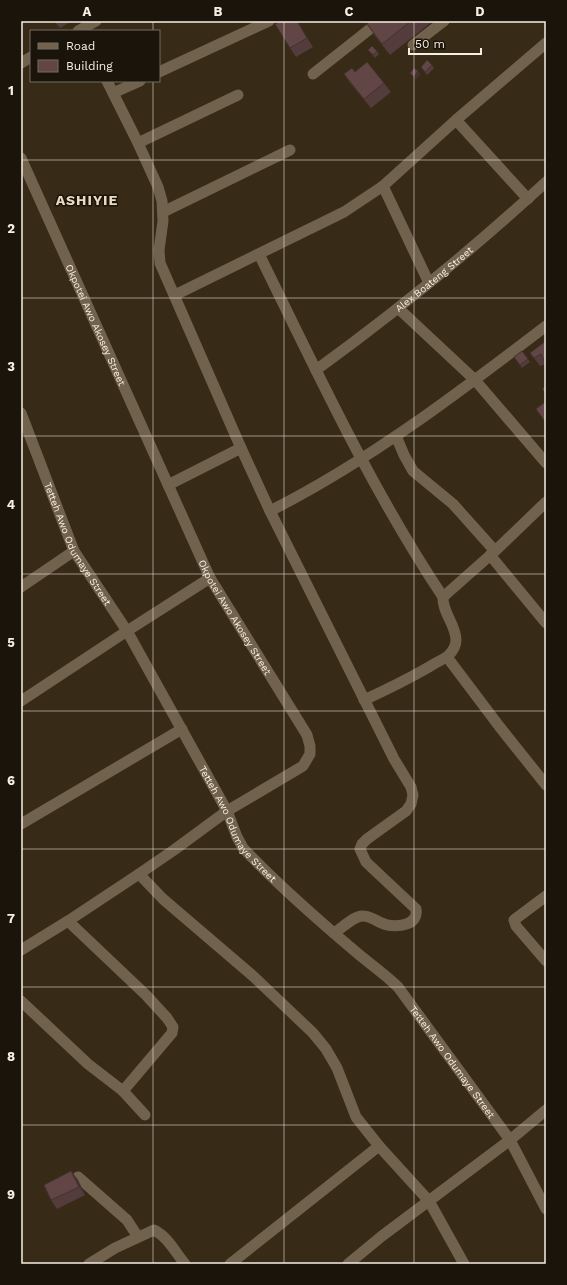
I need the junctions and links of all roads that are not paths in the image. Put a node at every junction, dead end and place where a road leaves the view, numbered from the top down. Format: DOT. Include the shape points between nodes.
graph roads {
  1 [pos="96,21"];
  2 [pos="269,21"];
  3 [pos="380,21"];
  4 [pos="444,21"];
  5 [pos="80,30"];
  6 [pos="546,43"];
  7 [pos="413,44"];
  8 [pos="30,58"];
  9 [pos="21,62"];
  10 [pos="160,72"];
  11 [pos="313,74"];
  12 [pos="107,82"];
  13 [pos="138,82"];
  14 [pos="113,93"];
  15 [pos="238,95"];
  16 [pos="456,120"];
  17 [pos="138,143"];
  18 [pos="290,150"];
  19 [pos="21,158"];
  20 [pos="546,182"];
  21 [pos="383,186"];
  22 [pos="528,199"];
  23 [pos="163,212"];
  24 [pos="259,254"];
  25 [pos="429,283"];
  26 [pos="175,295"];
  27 [pos="398,308"];
  28 [pos="546,326"];
  29 [pos="316,370"];
  30 [pos="475,380"];
  31 [pos="21,414"];
  32 [pos="396,436"];
  33 [pos="241,448"];
  34 [pos="361,459"];
  35 [pos="546,463"];
  36 [pos="168,485"];
  37 [pos="546,502"];
  38 [pos="270,511"];
  39 [pos="74,551"];
  40 [pos="493,553"];
  41 [pos="210,578"];
  42 [pos="21,587"];
  43 [pos="443,597"];
  44 [pos="546,623"];
  45 [pos="127,631"];
  46 [pos="447,657"];
  47 [pos="364,700"];
  48 [pos="21,701"];
  49 [pos="182,729"];
  50 [pos="546,786"];
  51 [pos="227,811"];
  52 [pos="21,824"];
  53 [pos="140,874"];
  54 [pos="546,896"];
  55 [pos="68,921"];
  56 [pos="334,933"];
  57 [pos="21,950"];
  58 [pos="546,961"];
  59 [pos="21,1001"];
  60 [pos="123,1091"];
  61 [pos="546,1110"];
  62 [pos="145,1115"];
  63 [pos="510,1140"];
  64 [pos="379,1146"];
  65 [pos="78,1177"];
  66 [pos="429,1201"];
  67 [pos="546,1209"];
  68 [pos="138,1237"];
  69 [pos="89,1264"];
  70 [pos="185,1264"];
  71 [pos="230,1264"];
  72 [pos="348,1264"];
  73 [pos="464,1264"];
  1 -- 5 [label="street"];
  2 -- 10 [label="street"];
  3 -- 11 [label="street"];
  4 -- 7 [label="street"];
  6 -- 16 [label="street"];
  8 -- 9 [label="street"];
  12 -- 14 [label="street"];
  13 -- 14 [label="street"];
  14 -- 17 [label="street"];
  15 -- 17 [label="street"];
  16 -- 21 [label="street"];
  16 -- 22 [label="street"];
  17 -- 23 [label="street" via="158,187"];
  18 -- 23 [label="street"];
  19 -- 36 [label="street, Okpotei Awo Akosey Street"];
  20 -- 22 [label="street, Alex Boateng Street"];
  21 -- 24 [label="street" via="344,212"];
  21 -- 25 [label="street"];
  22 -- 25 [label="street, Alex Boateng Street"];
  23 -- 26 [label="street" via="160,263"];
  24 -- 26 [label="street"];
  24 -- 29 [label="street"];
  25 -- 27 [label="street, Alex Boateng Street"];
  26 -- 33 [label="street"];
  27 -- 29 [label="street, Alex Boateng Street"];
  27 -- 30 [label="street"];
  28 -- 30 [label="street"];
  29 -- 34 [label="street"];
  30 -- 32 [label="street"];
  30 -- 35 [label="street"];
  31 -- 39 [label="street, Tetteh Awo Odumaye Street"];
  32 -- 34 [label="street"];
  32 -- 40 [label="street" via="413,471 453,504"];
  33 -- 36 [label="street"];
  33 -- 38 [label="street"];
  34 -- 38 [label="street" via="304,494"];
  34 -- 43 [label="street"];
  36 -- 41 [label="street, Okpotei Awo Akosey Street"];
  37 -- 40 [label="street"];
  38 -- 47 [label="street"];
  39 -- 42 [label="street"];
  39 -- 45 [label="street, Tetteh Awo Odumaye Street"];
  40 -- 43 [label="street"];
  40 -- 44 [label="street"];
  41 -- 45 [label="street"];
  41 -- 51 [label="street, Okpotei Awo Akosey Street" via="285,698 307,735 310,746 310,754 303,766"];
  43 -- 46 [label="street" via="455,633 454,648"];
  45 -- 48 [label="street"];
  45 -- 49 [label="street, Tetteh Awo Odumaye Street"];
  46 -- 47 [label="street"];
  46 -- 50 [label="street"];
  47 -- 56 [label="street" via="413,795 406,811 367,839 360,849 366,862 410,902 417,914 411,922 403,925 386,925 364,916 358,917"];
  49 -- 51 [label="street, Tetteh Awo Odumaye Street"];
  49 -- 52 [label="street"];
  51 -- 53 [label="street, Okpotei Awo Akosey Street"];
  51 -- 56 [label="street, Tetteh Awo Odumaye Street" via="243,848"];
  53 -- 55 [label="street, Okpotei Awo Akosey Street"];
  53 -- 64 [label="street" via="163,899 253,976 313,1033 337,1068 356,1117"];
  54 -- 58 [label="street" via="514,920 516,926"];
  55 -- 57 [label="street, Okpotei Awo Akosey Street"];
  55 -- 60 [label="street" via="146,995 173,1027 172,1033"];
  56 -- 63 [label="street, Tetteh Awo Odumaye Street" via="398,987"];
  59 -- 60 [label="street" via="88,1064"];
  60 -- 62 [label="street"];
  61 -- 63 [label="street"];
  63 -- 66 [label="street"];
  63 -- 67 [label="street, Tetteh Awo Odumaye Street"];
  64 -- 66 [label="street"];
  64 -- 71 [label="street"];
  65 -- 68 [label="street" via="127,1220"];
  66 -- 72 [label="street"];
  66 -- 73 [label="street"];
  68 -- 69 [label="street"];
  68 -- 70 [label="street" via="154,1230 160,1233"];
}
